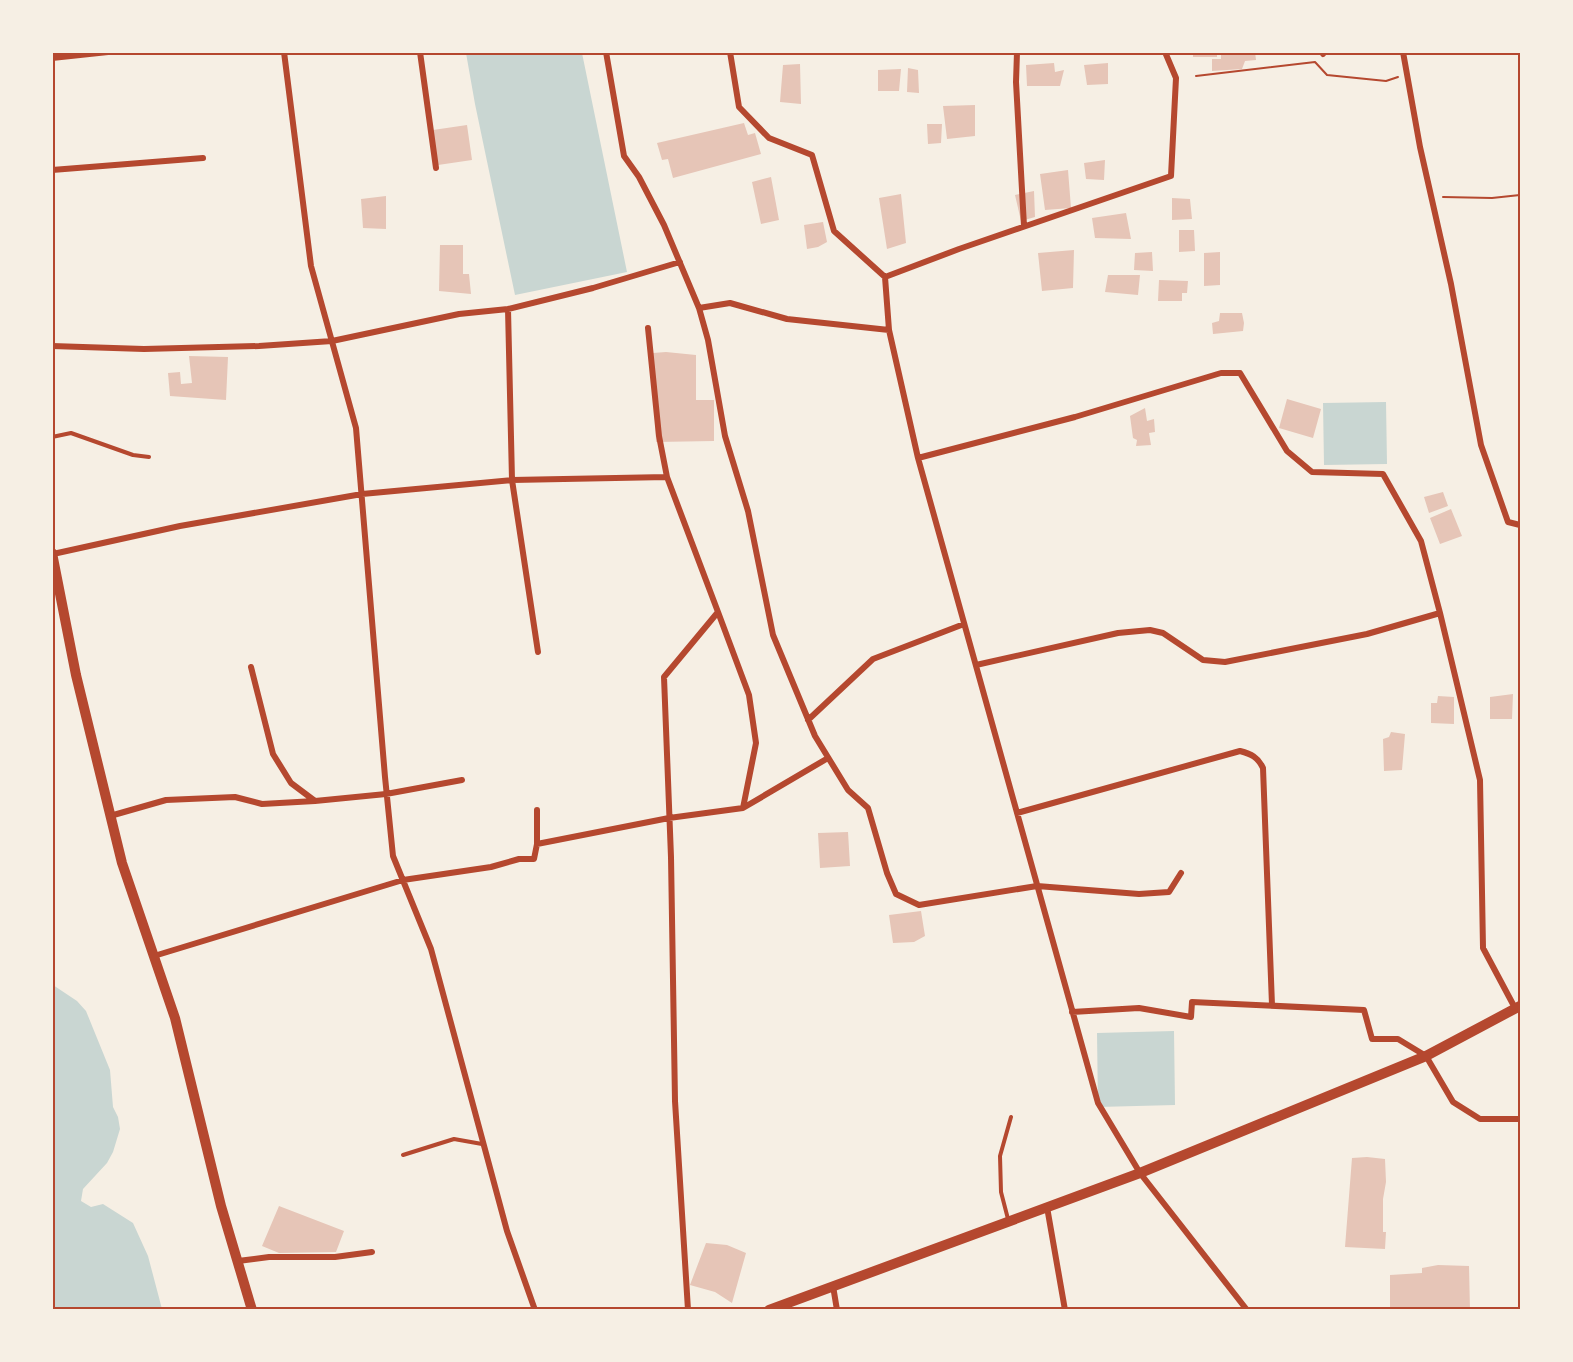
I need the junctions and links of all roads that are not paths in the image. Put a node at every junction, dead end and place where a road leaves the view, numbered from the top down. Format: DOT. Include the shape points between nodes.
graph roads {
  1 [pos="108,52"];
  2 [pos="284,52"];
  3 [pos="420,52"];
  4 [pos="606,52"];
  5 [pos="730,52"];
  6 [pos="1017,52"];
  7 [pos="1165,52"];
  8 [pos="1403,52"];
  9 [pos="99,53"];
  10 [pos="52,58"];
  11 [pos="203,158"];
  12 [pos="436,168"];
  13 [pos="52,170"];
  14 [pos="1024,226"];
  15 [pos="680,262"];
  16 [pos="885,277"];
  17 [pos="699,308"];
  18 [pos="508,309"];
  19 [pos="648,328"];
  20 [pos="889,330"];
  21 [pos="332,341"];
  22 [pos="52,346"];
  23 [pos="52,437"];
  24 [pos="149,457"];
  25 [pos="918,458"];
  26 [pos="667,477"];
  27 [pos="512,480"];
  28 [pos="362,494"];
  29 [pos="1521,525"];
  30 [pos="53,553"];
  31 [pos="718,612"];
  32 [pos="1440,613"];
  33 [pos="964,624"];
  34 [pos="538,652"];
  35 [pos="976,665"];
  36 [pos="251,667"];
  37 [pos="808,720"];
  38 [pos="828,758"];
  39 [pos="462,780"];
  40 [pos="386,794"];
  41 [pos="315,801"];
  42 [pos="743,808"];
  43 [pos="537,810"];
  44 [pos="1017,813"];
  45 [pos="110,816"];
  46 [pos="669,818"];
  47 [pos="537,844"];
  48 [pos="1181,873"];
  49 [pos="403,880"];
  50 [pos="1037,886"];
  51 [pos="154,956"];
  52 [pos="1272,1005"];
  53 [pos="1518,1007"];
  54 [pos="1072,1012"];
  55 [pos="1426,1056"];
  56 [pos="1011,1117"];
  57 [pos="1521,1119"];
  58 [pos="483,1144"];
  59 [pos="403,1155"];
  60 [pos="1140,1173"];
  61 [pos="1047,1207"];
  62 [pos="1008,1221"];
  63 [pos="372,1252"];
  64 [pos="238,1261"];
  65 [pos="833,1286"];
  66 [pos="252,1310"];
  67 [pos="535,1310"];
  68 [pos="688,1310"];
  69 [pos="769,1310"];
  70 [pos="837,1310"];
  71 [pos="1065,1310"];
  72 [pos="1246,1310"];
  1 -- 9 [label="street"];
  2 -- 21 [label="street" via="311,266"];
  3 -- 12 [label="street"];
  4 -- 15 [label="street" via="624,156 639,177"];
  5 -- 16 [label="street" via="740,107 769,138 812,155 834,231"];
  6 -- 14 [label="street"];
  7 -- 14 [label="street" via="1176,78 1170,176"];
  8 -- 29 [label="street" via="1481,445 1508,522"];
  9 -- 10 [label="street"];
  11 -- 13 [label="street"];
  14 -- 16 [label="street"];
  15 -- 17 [label="street"];
  15 -- 18 [label="street"];
  16 -- 20 [label="street"];
  17 -- 20 [label="street" via="730,303 787,319"];
  17 -- 37 [label="street" via="773,635"];
  18 -- 21 [label="street" via="459,314"];
  18 -- 27 [label="street"];
  19 -- 26 [label="street"];
  20 -- 25 [label="street"];
  21 -- 22 [label="street" via="144,349"];
  21 -- 28 [label="street" via="357,428"];
  23 -- 24 [label="lane" via="71,433"];
  25 -- 32 [label="street" via="1221,373 1240,373 1287,451 1312,472 1383,474 1421,541"];
  25 -- 33 [label="street"];
  26 -- 27 [label="street"];
  26 -- 31 [label="street"];
  27 -- 28 [label="street"];
  27 -- 34 [label="street"];
  28 -- 30 [label="street"];
  28 -- 40 [label="street"];
  30 -- 45 [label="main road" via="76,675"];
  31 -- 42 [label="street" via="749,695 756,743"];
  31 -- 46 [label="street" via="664,677"];
  32 -- 35 [label="street" via="1366,634 1225,662 1203,660 1163,633 1150,630 1118,633"];
  32 -- 53 [label="street" via="1480,780 1483,948"];
  33 -- 35 [label="street"];
  33 -- 37 [label="street" via="873,659"];
  35 -- 44 [label="street"];
  36 -- 41 [label="street" via="273,754 291,783"];
  37 -- 38 [label="street"];
  38 -- 42 [label="street"];
  38 -- 50 [label="street" via="848,790 868,807 896,894 919,905"];
  39 -- 40 [label="street"];
  40 -- 41 [label="street"];
  40 -- 49 [label="street" via="393,856"];
  41 -- 45 [label="street" via="262,804 235,797 166,800"];
  42 -- 46 [label="street"];
  43 -- 47 [label="street"];
  44 -- 50 [label="street"];
  44 -- 52 [label="street" via="1240,751 1259,760 1263,768"];
  45 -- 51 [label="main road"];
  46 -- 47 [label="street"];
  46 -- 68 [label="street" via="675,1101"];
  47 -- 49 [label="street" via="534,859"];
  48 -- 50 [label="street" via="1169,892 1139,894"];
  49 -- 51 [label="street"];
  49 -- 58 [label="street" via="431,949"];
  50 -- 54 [label="street"];
  51 -- 64 [label="main road" via="175,1018"];
  52 -- 54 [label="street" via="1192,1002 1191,1017 1139,1008"];
  52 -- 55 [label="street" via="1364,1010 1372,1039 1398,1039"];
  53 -- 55 [label="main road"];
  54 -- 60 [label="street" via="1098,1103"];
  55 -- 57 [label="street" via="1453,1102 1480,1119"];
  55 -- 60 [label="main road"];
  56 -- 62 [label="lane" via="1000,1156 1001,1192"];
  58 -- 59 [label="lane" via="454,1139"];
  58 -- 67 [label="street" via="507,1231"];
  60 -- 61 [label="main road"];
  60 -- 72 [label="street"];
  61 -- 62 [label="main road"];
  61 -- 71 [label="street"];
  62 -- 65 [label="main road"];
  63 -- 64 [label="street"];
  64 -- 66 [label="main road"];
  65 -- 69 [label="main road"];
  65 -- 70 [label="street"];
}
